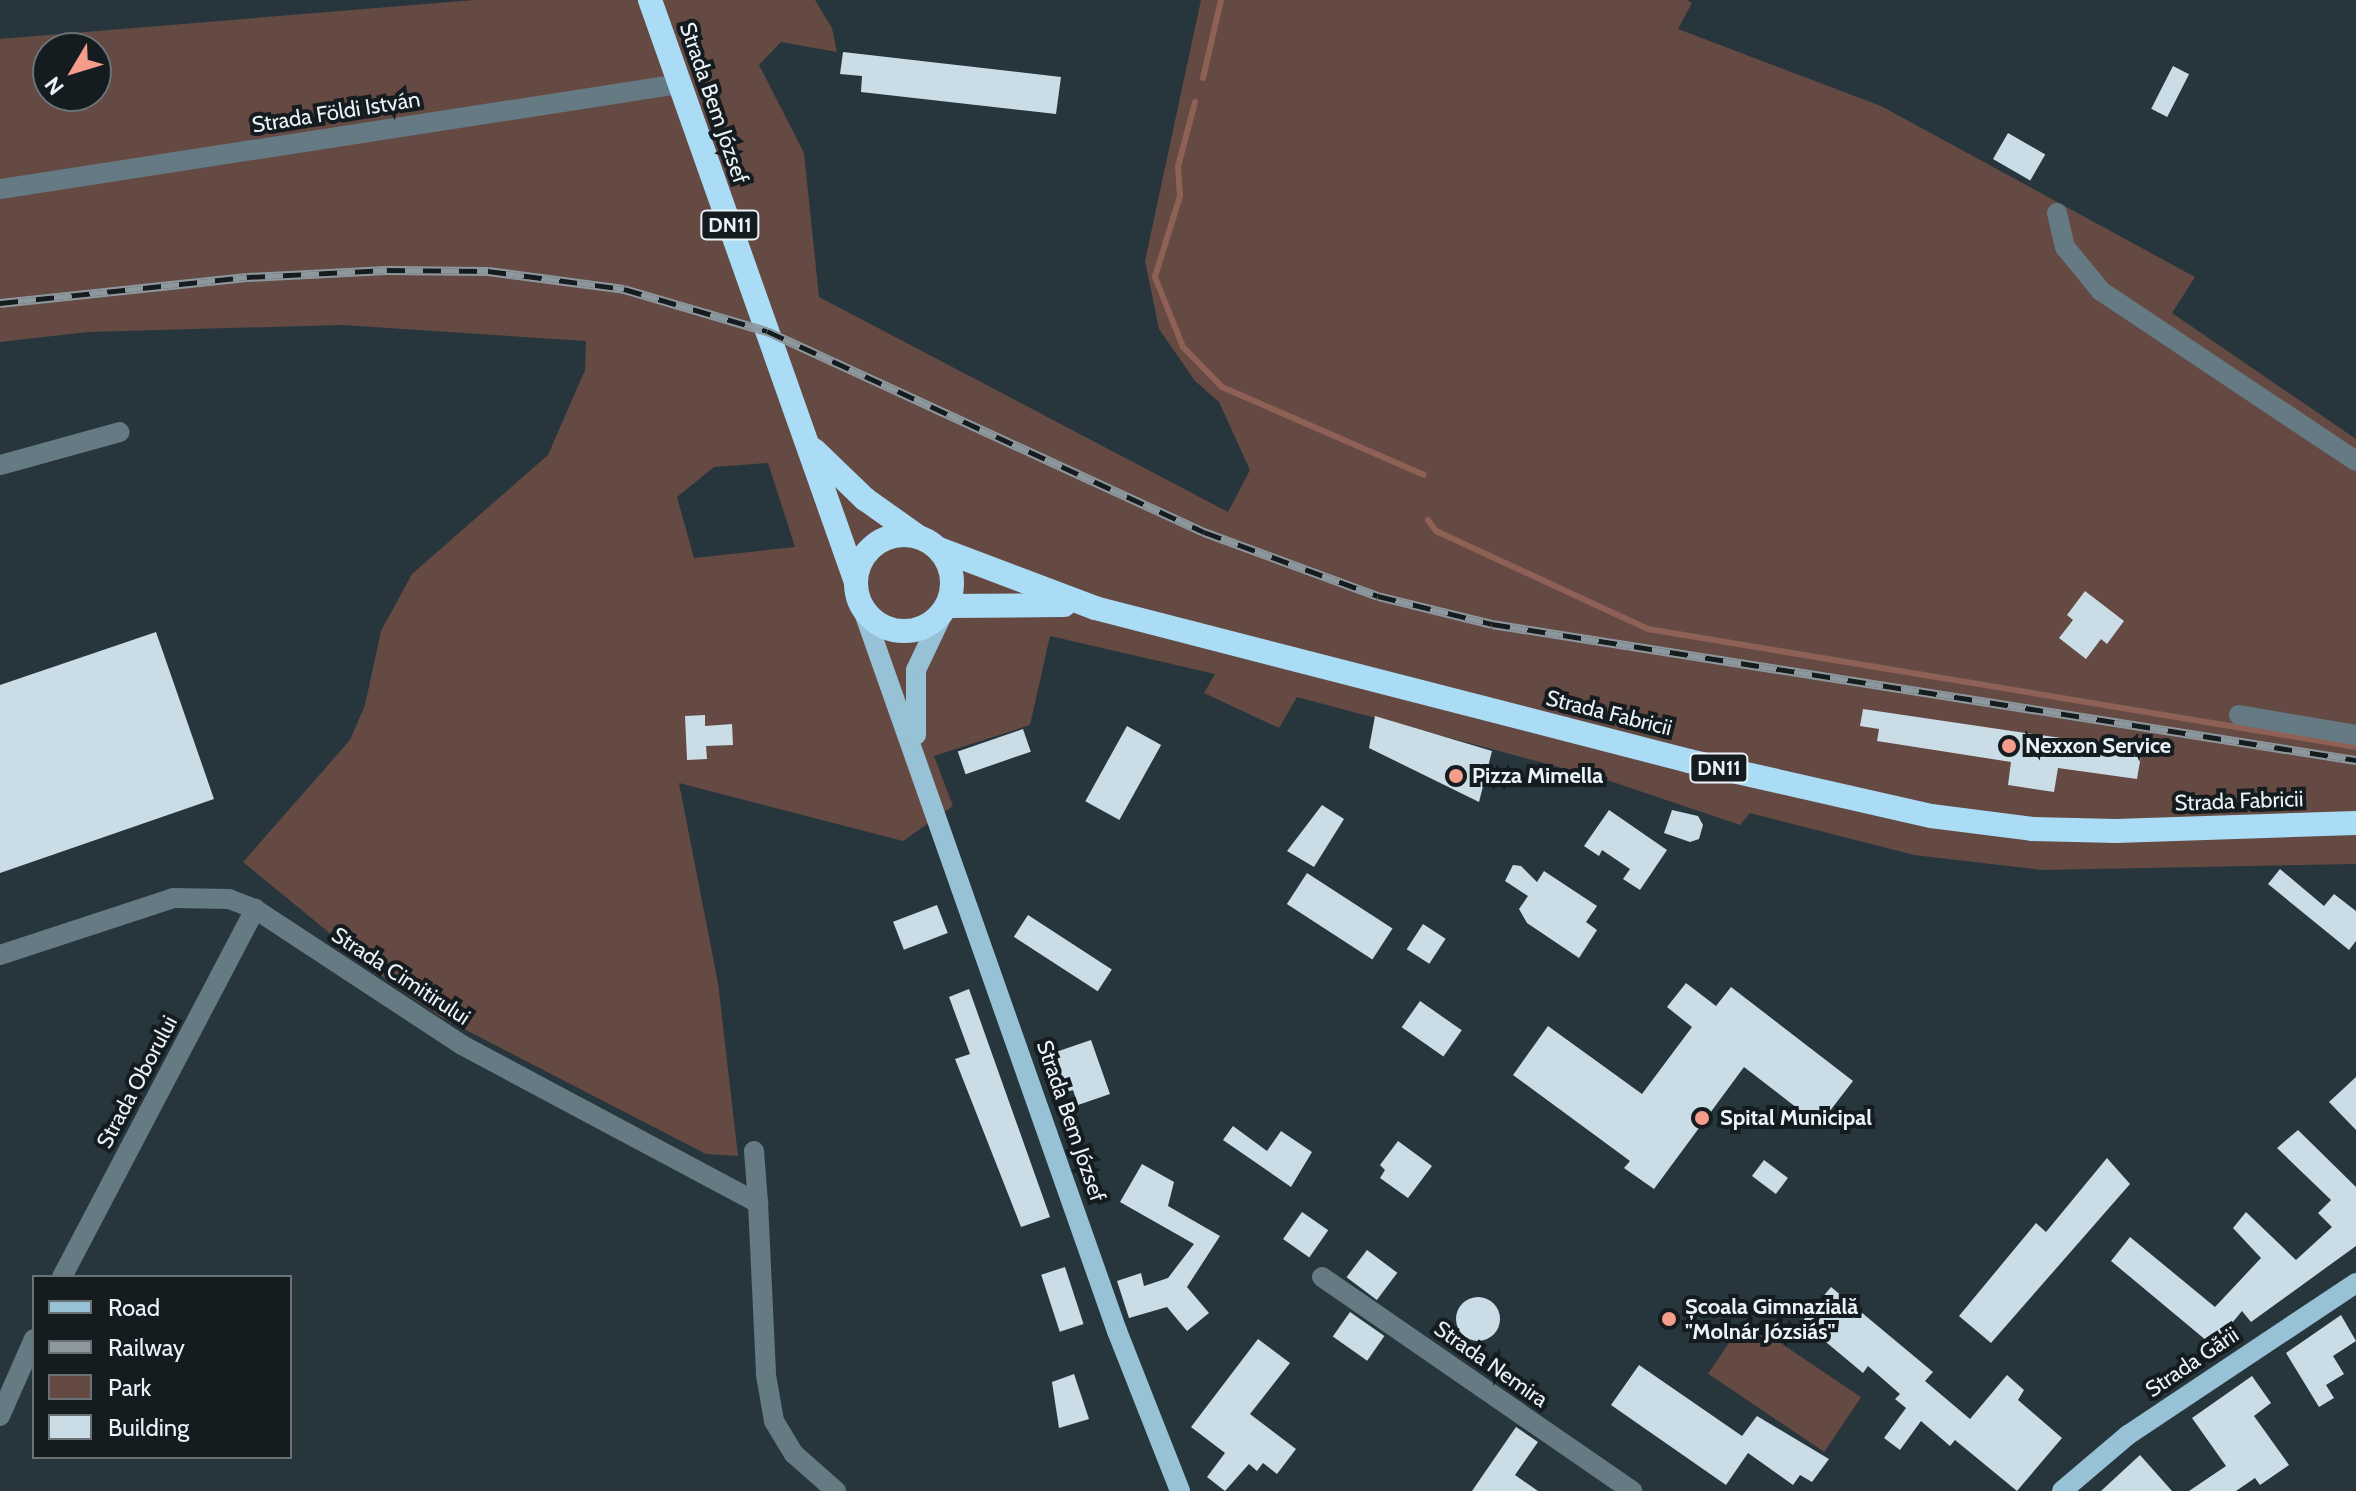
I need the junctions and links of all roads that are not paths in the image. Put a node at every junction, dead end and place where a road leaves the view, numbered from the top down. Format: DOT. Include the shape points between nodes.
graph roads {
  1 [pos="650,0"];
  2 [pos="680,84"];
  3 [pos="0,189"];
  4 [pos="2057,213"];
  5 [pos="120,432"];
  6 [pos="812,449"];
  7 [pos="2356,461"];
  8 [pos="0,465"];
  9 [pos="917,536"];
  10 [pos="939,549"];
  11 [pos="856,582"];
  12 [pos="862,607"];
  13 [pos="1095,608"];
  14 [pos="946,609"];
  15 [pos="2239,715"];
  16 [pos="2356,735"];
  17 [pos="920,766"];
  18 [pos="2356,823"];
  19 [pos="255,909"];
  20 [pos="0,955"];
  21 [pos="754,1151"];
  22 [pos="758,1203"];
  23 [pos="63,1275"];
  24 [pos="1322,1277"];
  25 [pos="2356,1283"];
  26 [pos="32,1344"];
  27 [pos="0,1416"];
  28 [pos="836,1491"];
  29 [pos="1180,1491"];
  30 [pos="1632,1491"];
  31 [pos="2062,1491"];
  1 -- 2 [label="highway, Strada Bem József / DN11"];
  2 -- 3 [label="street, Strada Földi István"];
  2 -- 6 [label="highway, Strada Bem József / DN11"];
  4 -- 7 [label="street" via="2065,247 2101,291"];
  5 -- 8 [label="street"];
  6 -- 9 [label="highway, Strada Bem József / DN11" via="865,499"];
  6 -- 11 [label="highway, Strada Bem József / DN11"];
  9 -- 10 [label="highway, DN11"];
  9 -- 11 [label="highway" via="903,534 875,544 858,568"];
  10 -- 13 [label="highway, Strada Fabricii / DN11"];
  10 -- 14 [label="highway" via="953,579"];
  11 -- 12 [label="highway, DN11"];
  12 -- 14 [label="highway, DN11" via="896,631 924,627"];
  12 -- 17 [label="main road, Strada Bem József"];
  13 -- 14 [label="highway, Strada Fabricii / DN11" via="1034,602"];
  13 -- 18 [label="highway, Strada Fabricii / DN11" via="1689,761 1931,816 2032,829 2116,831"];
  14 -- 17 [label="main road, Strada Bem József" via="916,670 913,702"];
  15 -- 16 [label="street"];
  17 -- 29 [label="main road, Strada Bem József" via="1117,1331"];
  19 -- 20 [label="street, Strada Cimitirului" via="215,896 173,898"];
  19 -- 22 [label="street, Strada Cimitirului" via="462,1045"];
  19 -- 23 [label="street, Strada Oborului"];
  21 -- 22 [label="street"];
  22 -- 28 [label="street" via="766,1375 774,1421 794,1454"];
  24 -- 30 [label="street, Strada Nemira"];
  25 -- 31 [label="main road, Strada Gării" via="2128,1435"];
  26 -- 27 [label="street"];
}
